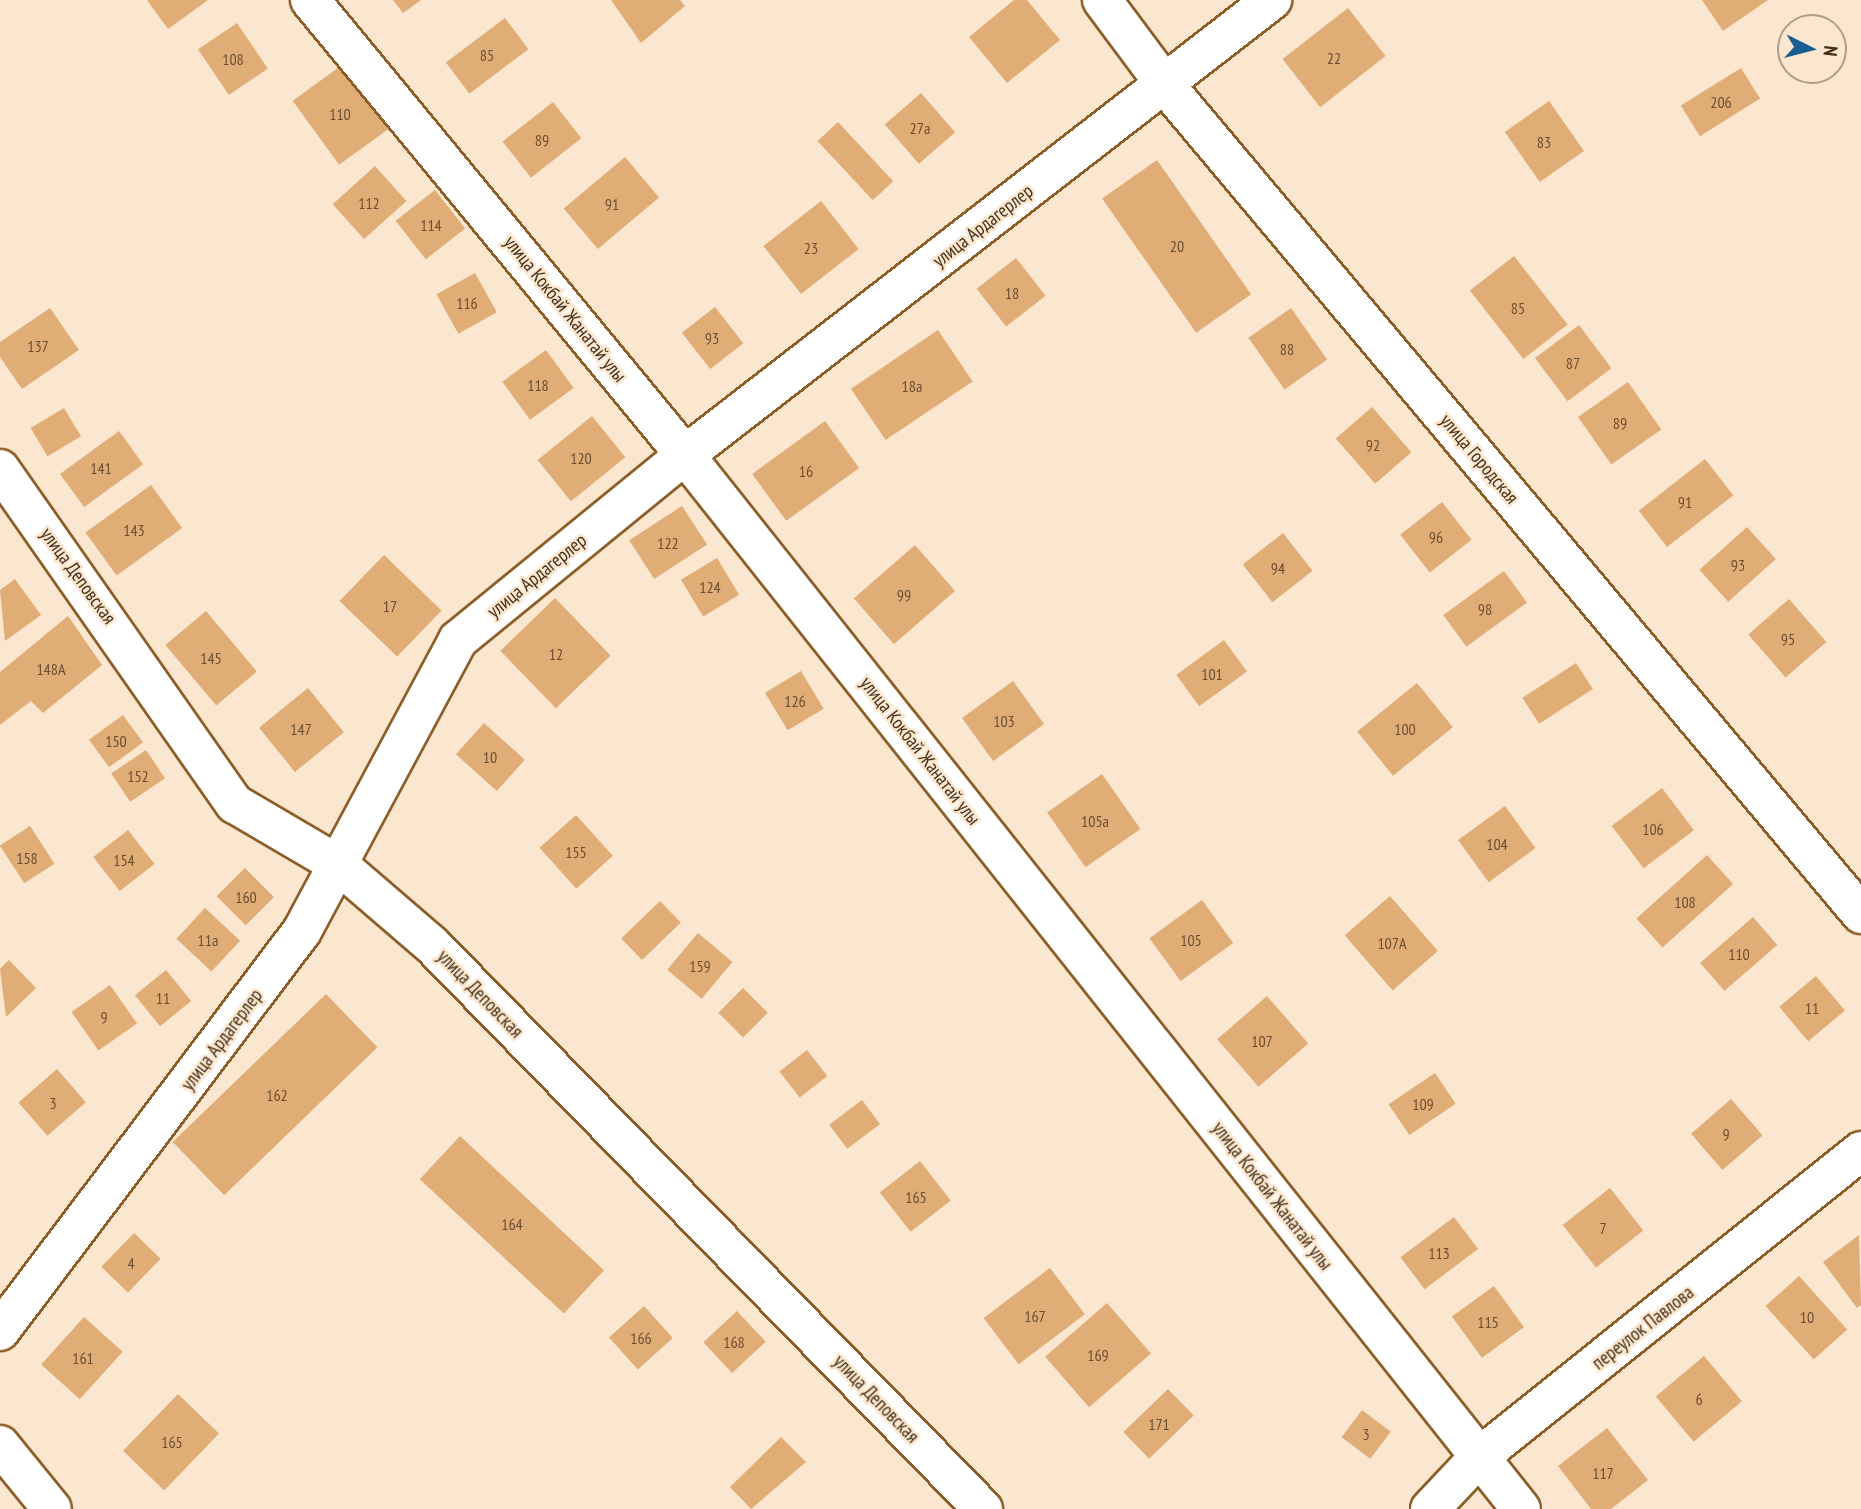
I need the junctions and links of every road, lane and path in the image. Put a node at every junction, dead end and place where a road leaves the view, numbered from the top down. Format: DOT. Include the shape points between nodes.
graph roads {
  1 [pos="310,0"];
  2 [pos="1102,0"];
  3 [pos="1272,0"];
  4 [pos="1166,86"];
  5 [pos="685,455"];
  6 [pos="0,469"];
  7 [pos="339,865"];
  8 [pos="1861,914"];
  9 [pos="1861,1151"];
  10 [pos="0,1331"];
  11 [pos="0,1444"];
  12 [pos="1478,1458"];
  13 [pos="52,1509"];
  14 [pos="983,1509"];
  15 [pos="1430,1509"];
  16 [pos="1521,1509"];
  1 -- 5 [label="street, улица Кокбай Жанатай улы"];
  2 -- 4 [label="street, улица Городская"];
  3 -- 4 [label="street, улица Ардагерлер"];
  4 -- 5 [label="street, улица Ардагерлер"];
  4 -- 8 [label="street, улица Городская"];
  5 -- 7 [label="street, улица Ардагерлер" via="458,640"];
  5 -- 12 [label="street, улица Кокбай Жанатай улы"];
  6 -- 7 [label="street, улица Деповская" via="235,804"];
  7 -- 10 [label="street, улица Ардагерлер" via="264,984"];
  7 -- 14 [label="street, улица Деповская" via="440,954"];
  9 -- 12 [label="street, переулок Павлова"];
  11 -- 13 [label="street"];
  12 -- 15 [label="street, переулок Павлова"];
  12 -- 16 [label="street, улица Кокбай Жанатай улы"];
}
